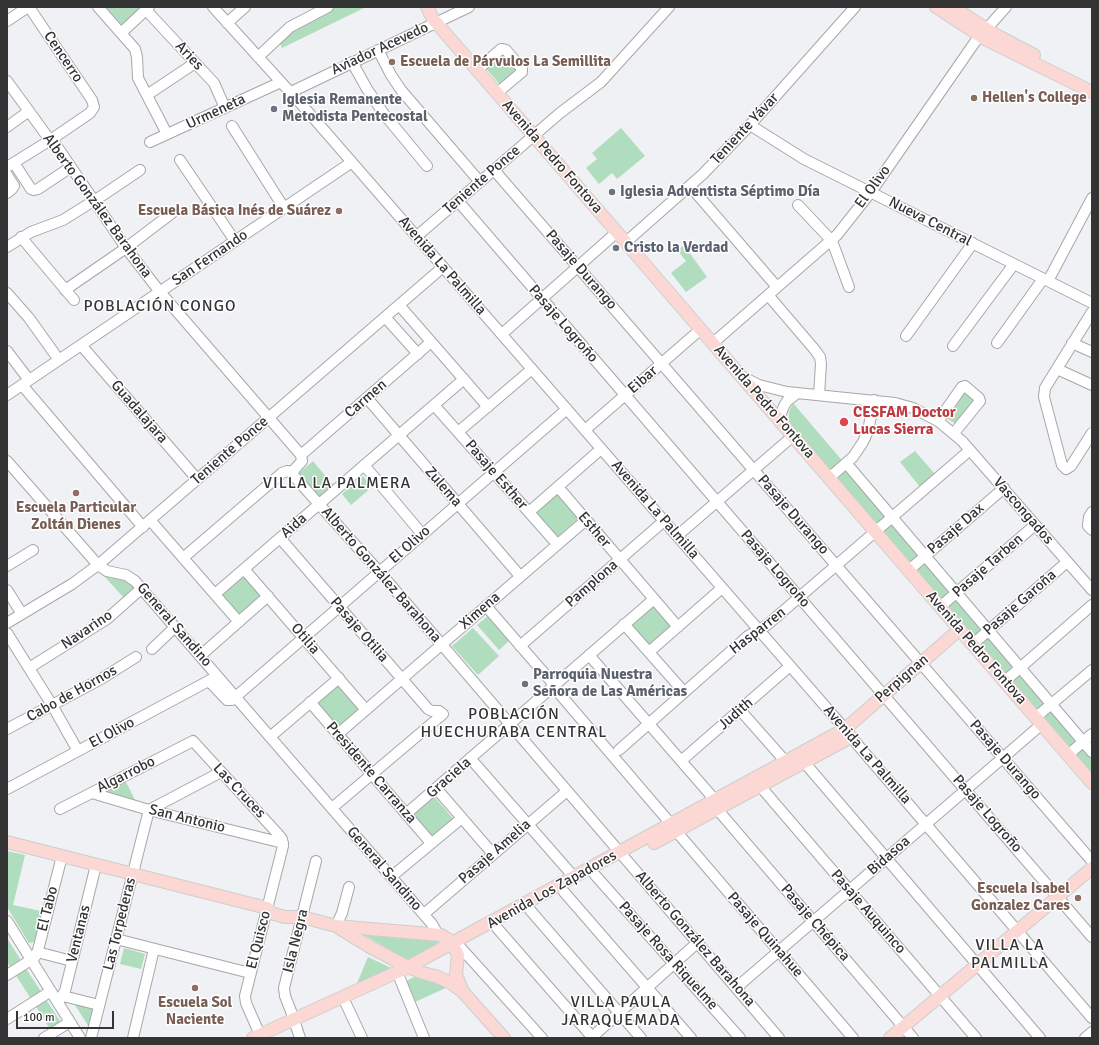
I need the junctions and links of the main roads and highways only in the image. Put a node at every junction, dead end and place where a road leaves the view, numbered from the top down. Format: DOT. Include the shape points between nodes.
graph roads {
  1 [pos="427,7"];
  2 [pos="936,7"];
  3 [pos="953,7"];
  4 [pos="983,32"];
  5 [pos="1092,84"];
  6 [pos="1092,92"];
  7 [pos="960,629"];
  8 [pos="848,733"];
  9 [pos="1092,783"];
  10 [pos="716,805"];
  11 [pos="7,842"];
  12 [pos="623,855"];
  13 [pos="1092,868"];
  14 [pos="357,933"];
  15 [pos="457,947"];
  16 [pos="413,969"];
  17 [pos="463,992"];
  18 [pos="295,1023"];
  19 [pos="261,1037"];
  20 [pos="504,1038"];
  21 [pos="890,1038"];
  1 -- 7 [label="main road, Avenida Pedro Fontova" via="436,23"];
  2 -- 4 [label="main road"];
  3 -- 4 [label="main road"];
  4 -- 5 [label="main road" via="1003,38"];
  4 -- 6 [label="main road"];
  7 -- 8 [label="main road, Perpignan" via="884,695"];
  7 -- 9 [label="main road, Avenida Pedro Fontova"];
  8 -- 10 [label="main road, Avenida Los Zapadores" via="786,762"];
  8 -- 10 [label="main road, Avenida Los Zapadores" via="804,762 760,786"];
  10 -- 12 [label="main road, Avenida Los Zapadores"];
  11 -- 14 [label="main road" via="267,908 273,914 302,918"];
  12 -- 15 [label="main road, Avenida Los Zapadores" via="574,877"];
  12 -- 15 [label="main road, Avenida Los Zapadores" via="595,875"];
  13 -- 21 [label="main road"];
  14 -- 15 [label="main road, General Sandino" via="438,934"];
  14 -- 16 [label="main road"];
  15 -- 16 [label="main road, Avenida Los Zapadores"];
  15 -- 17 [label="main road" via="456,974"];
  16 -- 17 [label="main road" via="444,979"];
  16 -- 18 [label="main road, Avenida Los Zapadores"];
  16 -- 18 [label="main road, Avenida Los Zapadores" via="400,979 346,1004"];
  17 -- 20 [label="main road"];
  18 -- 19 [label="main road, Avenida Los Zapadores"];
}
